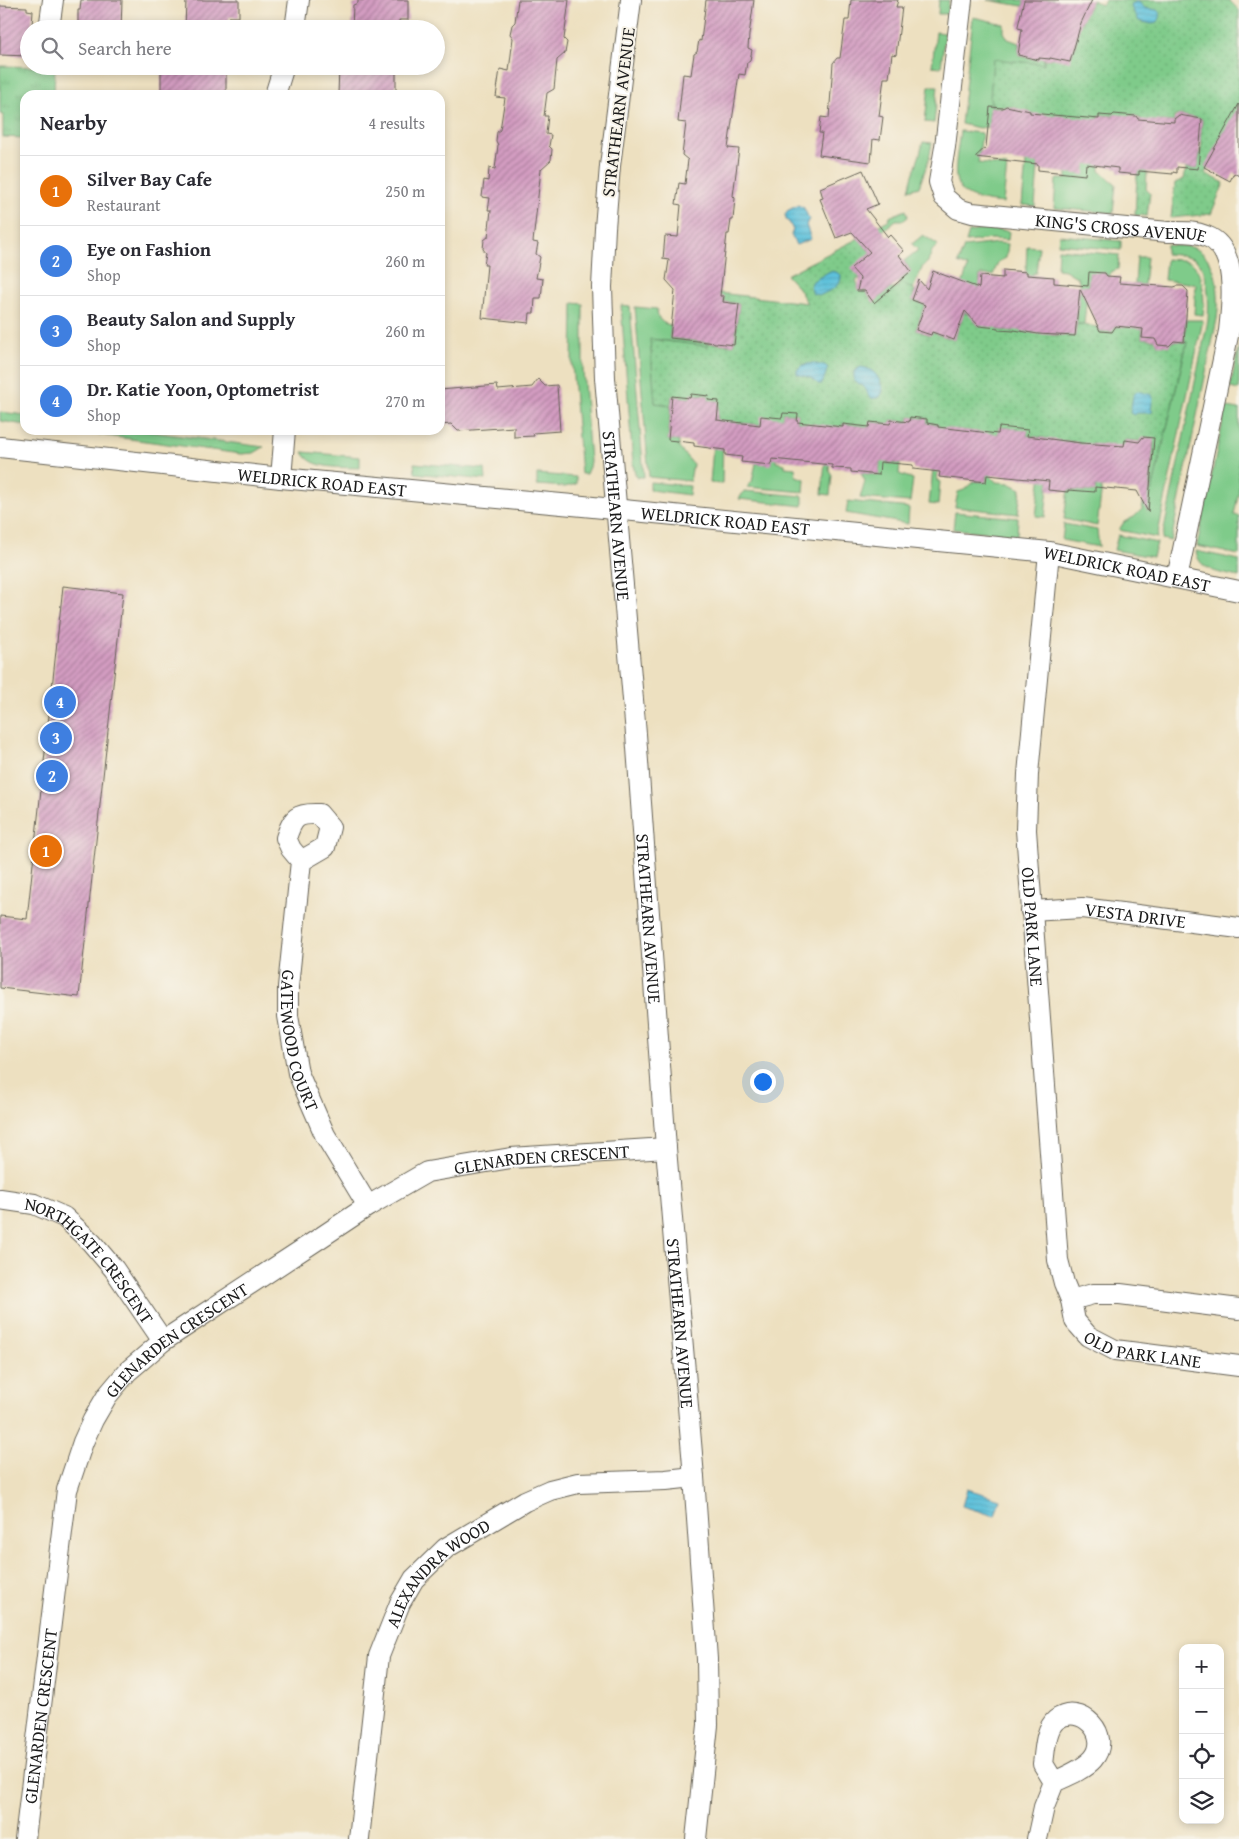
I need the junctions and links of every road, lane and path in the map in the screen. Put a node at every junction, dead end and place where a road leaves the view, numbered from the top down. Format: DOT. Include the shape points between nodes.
graph roads {
  1 [pos="53,0"];
  2 [pos="299,0"];
  3 [pos="631,0"];
  4 [pos="962,0"];
  5 [pos="50,20"];
  6 [pos="296,20"];
  7 [pos="281,75"];
  8 [pos="277,90"];
  9 [pos="285,435"];
  10 [pos="0,447"];
  11 [pos="281,478"];
  12 [pos="615,509"];
  13 [pos="1049,552"];
  14 [pos="1177,578"];
  15 [pos="1239,591"];
  16 [pos="301,861"];
  17 [pos="1031,911"];
  18 [pos="1239,928"];
  19 [pos="666,1148"];
  20 [pos="0,1199"];
  21 [pos="368,1206"];
  22 [pos="1071,1300"];
  23 [pos="1239,1309"];
  24 [pos="163,1342"];
  25 [pos="1239,1366"];
  26 [pos="694,1477"];
  27 [pos="1054,1782"];
  28 [pos="25,1839"];
  29 [pos="359,1839"];
  30 [pos="696,1839"];
  31 [pos="1037,1839"];
  1 -- 5 [label="street"];
  2 -- 6 [label="street"];
  3 -- 12 [label="street, STRATHEARN AVENUE" via="610,166 602,287"];
  4 -- 14 [label="street, KING'S CROSS AVENUE" via="939,182 944,197 958,209 972,214 1208,236 1226,255 1231,286 1229,331"];
  7 -- 8 [label="street"];
  9 -- 11 [label="street"];
  10 -- 11 [label="street, WELDRICK ROAD EAST"];
  11 -- 12 [label="street, WELDRICK ROAD EAST"];
  12 -- 13 [label="street, WELDRICK ROAD EAST"];
  12 -- 19 [label="street, STRATHEARN AVENUE" via="636,734"];
  13 -- 14 [label="street, WELDRICK ROAD EAST"];
  13 -- 17 [label="street, OLD PARK LANE" via="1028,774 1026,830"];
  14 -- 15 [label="street, WELDRICK ROAD EAST"];
  16 -- 21 [label="street, GATEWOOD COURT" via="288,987 288,1016 298,1073 325,1135"];
  17 -- 18 [label="street, VESTA DRIVE" via="1082,908"];
  17 -- 22 [label="street, OLD PARK LANE" via="1058,1260"];
  19 -- 21 [label="street, GLENARDEN CRESCENT" via="510,1158 427,1172"];
  19 -- 26 [label="street, STRATHEARN AVENUE"];
  20 -- 24 [label="street, NORTHGATE CRESCENT" via="34,1204 64,1217 114,1269"];
  21 -- 24 [label="street, GLENARDEN CRESCENT"];
  22 -- 23 [label="street, OLD PARK LANE" via="1093,1294 1120,1294"];
  22 -- 25 [label="street, OLD PARK LANE" via="1075,1321 1088,1336 1115,1350"];
  24 -- 28 [label="street, GLENARDEN CRESCENT" via="128,1371 107,1396 82,1442 67,1490"];
  26 -- 29 [label="street, ALEXANDRA WOOD" via="578,1484 550,1490 525,1501 446,1548 414,1579 400,1603 379,1656"];
  26 -- 30 [label="street, STRATHEARN AVENUE" via="708,1678 708,1725"];
  27 -- 31 [label="street"];
}
